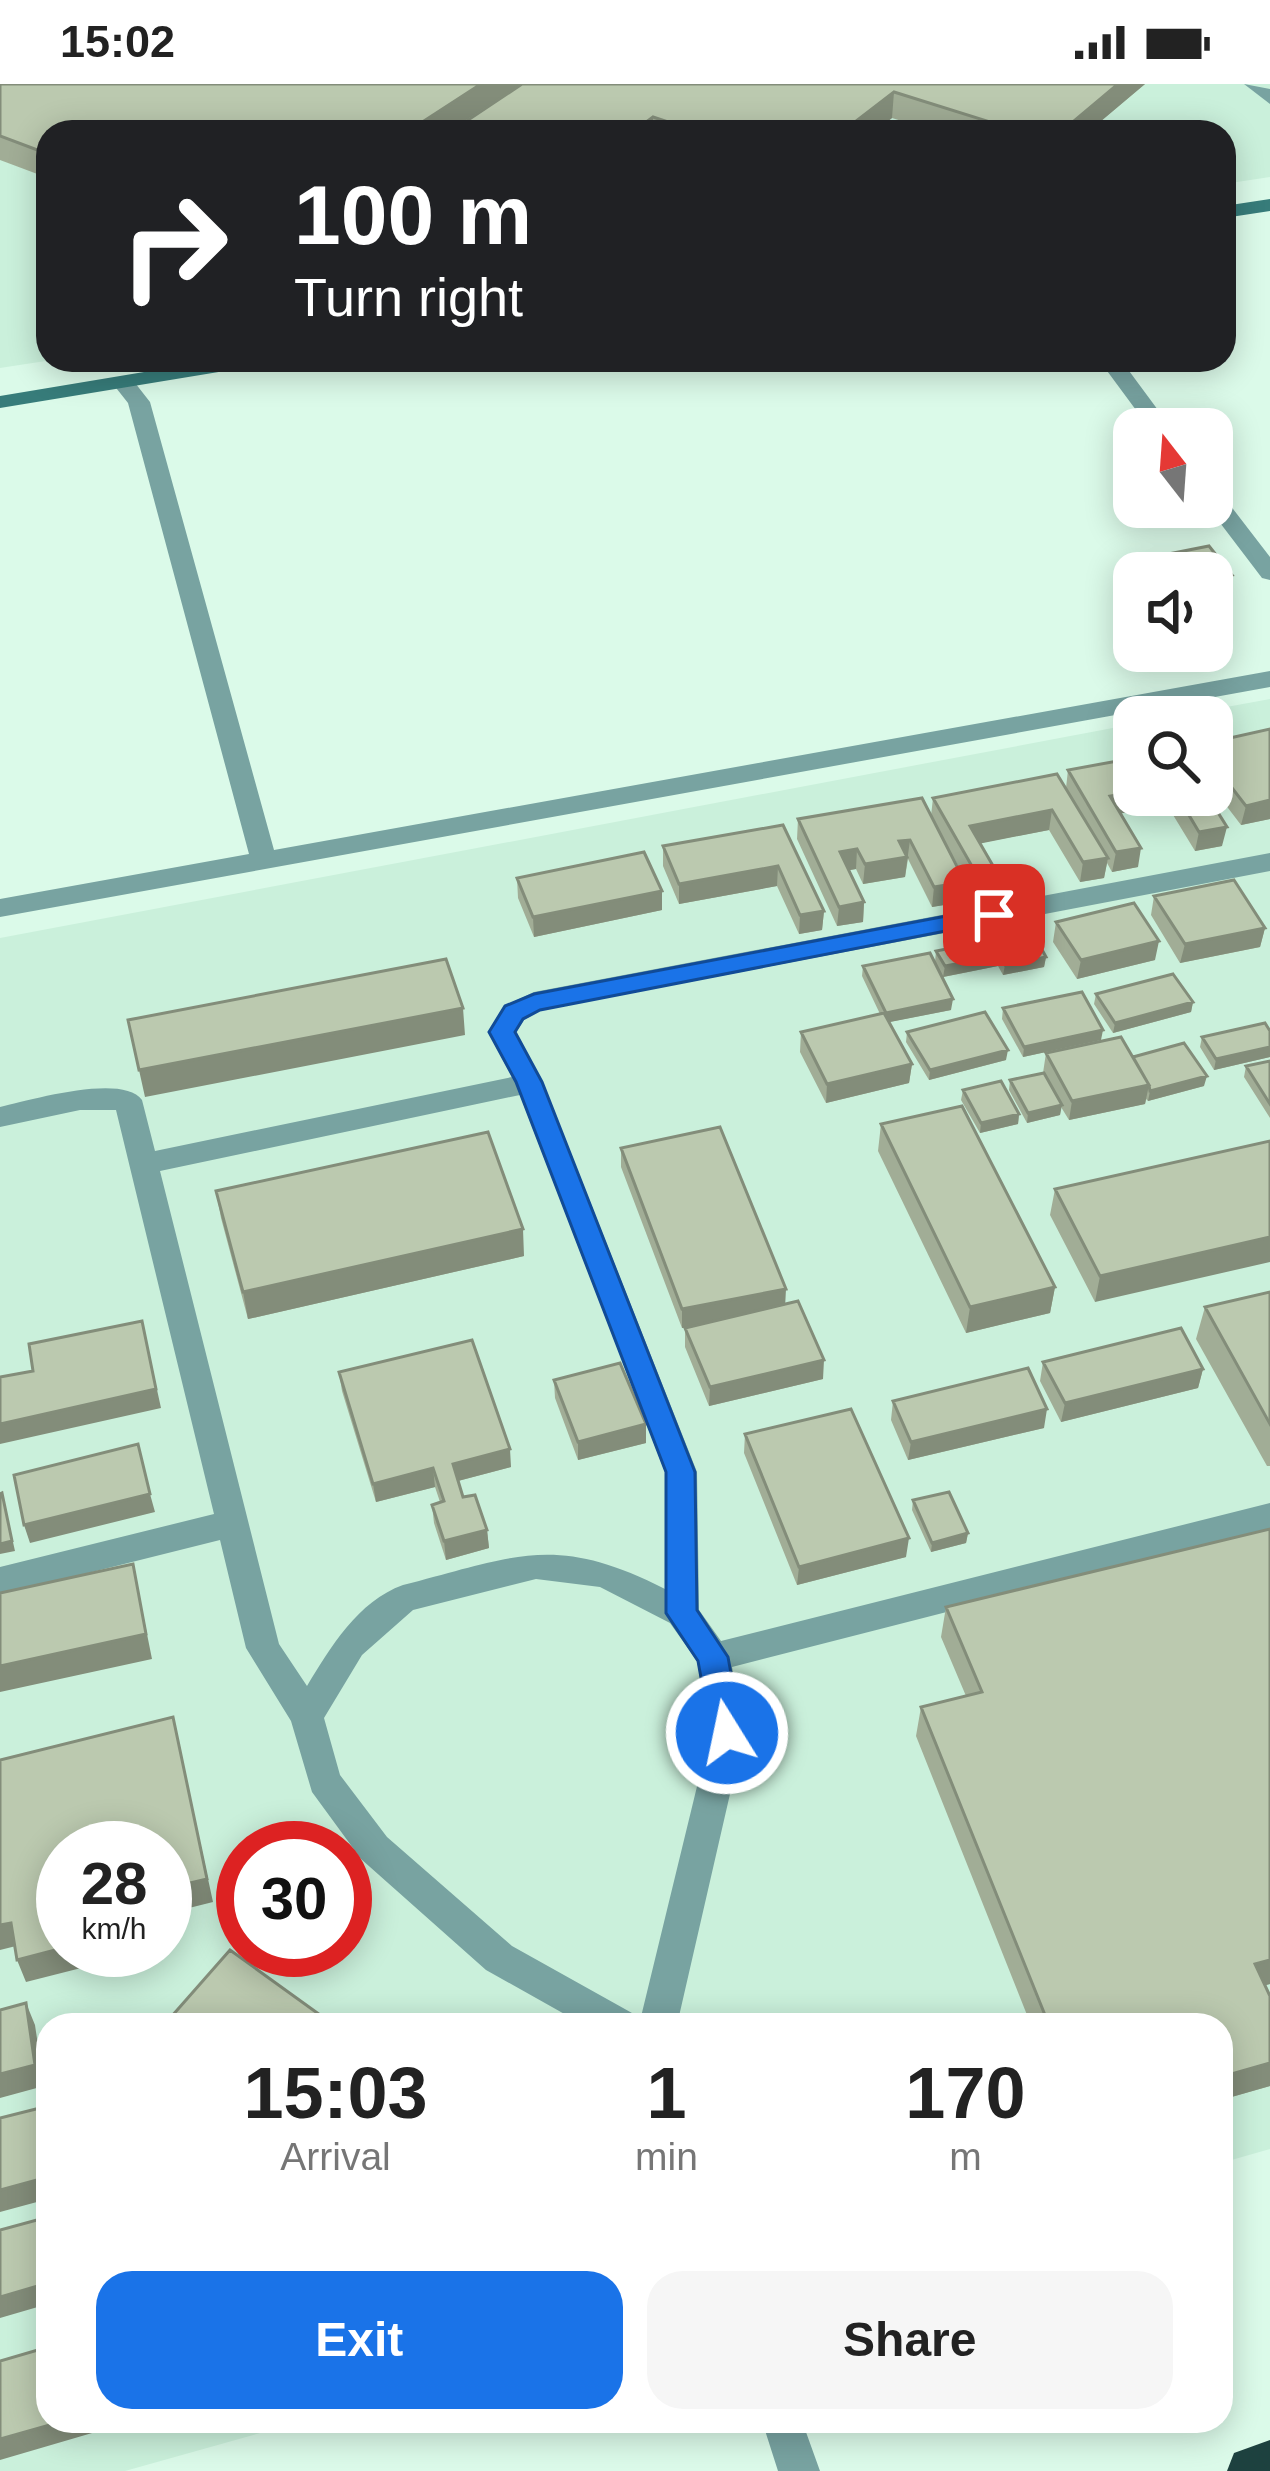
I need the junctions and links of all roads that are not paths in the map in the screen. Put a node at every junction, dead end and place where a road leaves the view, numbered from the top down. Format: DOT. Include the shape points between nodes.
graph roads {
  1 [pos="1253,84"];
  2 [pos="1270,98"];
  3 [pos="1270,205"];
  4 [pos="1236,210"];
  5 [pos="190,372"];
  6 [pos="1119,372"];
  7 [pos="124,384"];
  8 [pos="0,402"];
  9 [pos="1145,408"];
  10 [pos="1233,525"];
  11 [pos="1270,573"];
  12 [pos="1270,679"];
  13 [pos="264,860"];
  14 [pos="1270,862"];
  15 [pos="0,908"];
  16 [pos="529,1082"];
  17 [pos="0,1117"];
  18 [pos="145,1164"];
  19 [pos="1270,1516"];
  20 [pos="233,1523"];
  21 [pos="0,1581"];
  22 [pos="682,1613"];
  23 [pos="713,1657"];
  24 [pos="307,1715"];
  25 [pos="598,2013"];
  26 [pos="661,2013"];
  27 [pos="786,2433"];
  28 [pos="1270,2465"];
  29 [pos="799,2471"];
  30 [pos="1252,2471"];
  1 -- 2 [label="street"];
  3 -- 4 [label="main road"];
  5 -- 7 [label="main road"];
  6 -- 9 [label="street"];
  7 -- 8 [label="main road"];
  7 -- 13 [label="street" via="140,402"];
  10 -- 11 [label="street"];
  12 -- 13 [label="street"];
  13 -- 15 [label="street"];
  14 -- 16 [label="street" via="534,1002 514,1012 502,1032"];
  16 -- 18 [label="street"];
  16 -- 22 [label="street" via="681,1472"];
  17 -- 18 [label="street" via="80,1100 128,1100"];
  18 -- 20 [label="street"];
  19 -- 23 [label="street"];
  20 -- 21 [label="street"];
  20 -- 24 [label="street" via="263,1648"];
  22 -- 23 [label="street"];
  22 -- 24 [label="street" via="605,1574 536,1565 403,1599 350,1646"];
  23 -- 26 [label="street" via="727,1733"];
  24 -- 25 [label="street" via="324,1780 374,1848 499,1958"];
  27 -- 29 [label="street"];
  28 -- 30 [label="highway"];
}
